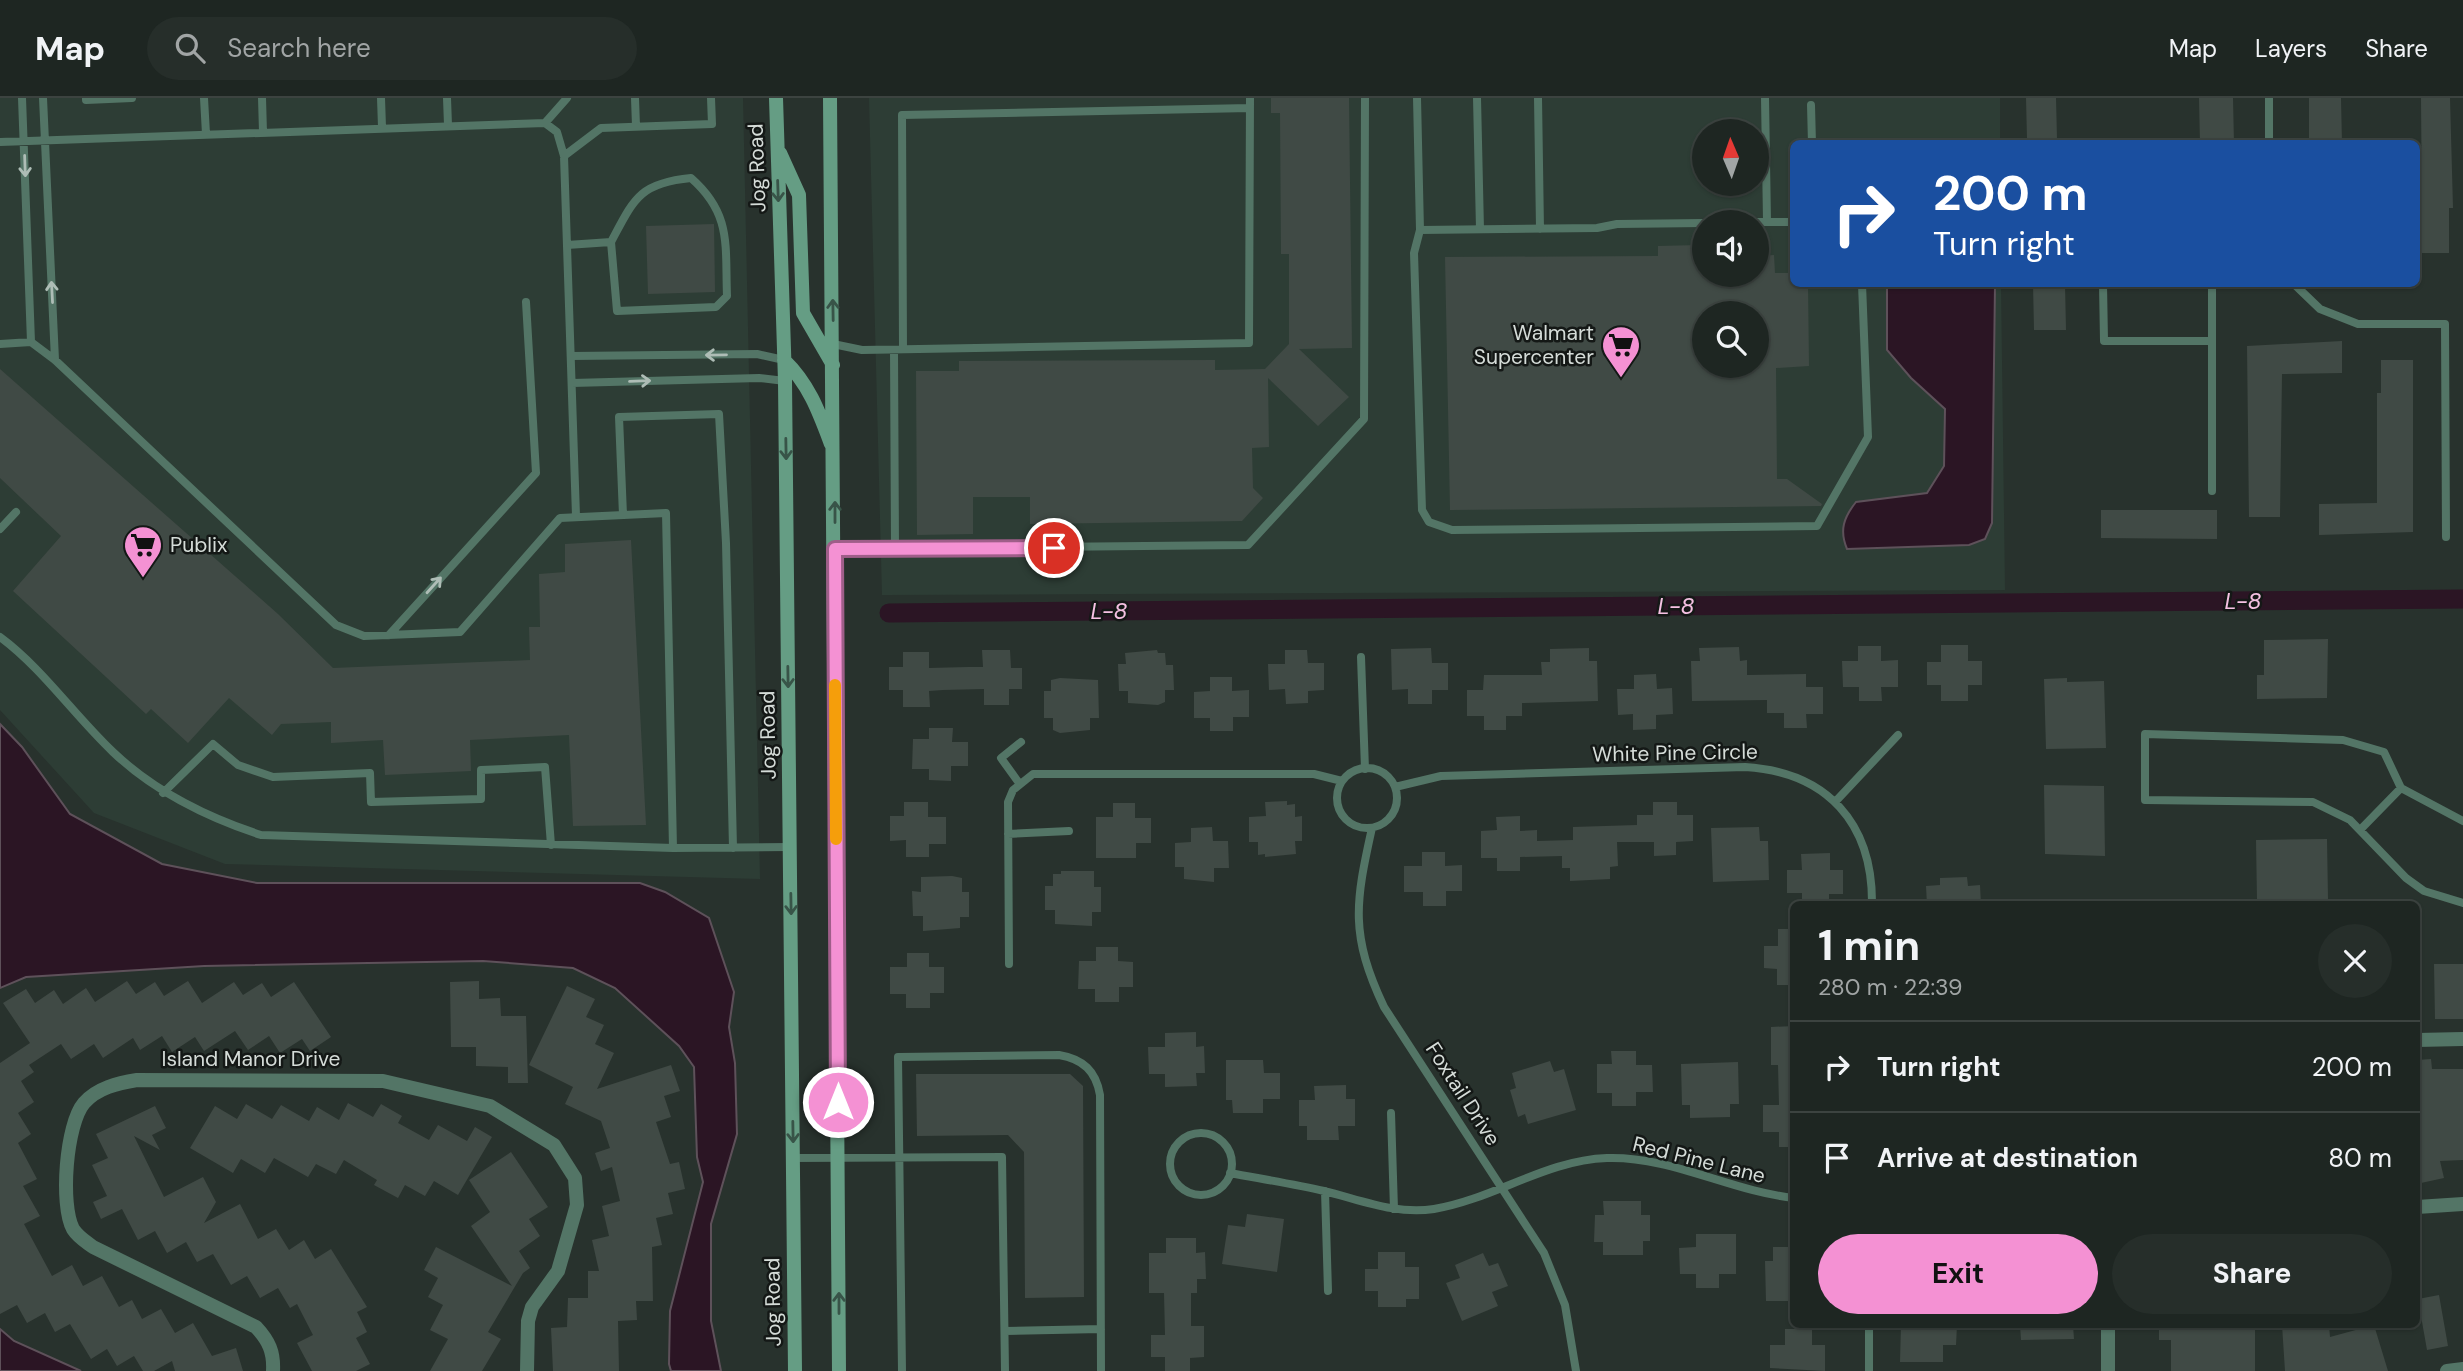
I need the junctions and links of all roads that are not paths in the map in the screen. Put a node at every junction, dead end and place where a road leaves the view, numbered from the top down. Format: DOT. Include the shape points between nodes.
graph roads {
  1 [pos="22,98"];
  2 [pos="43,98"];
  3 [pos="86,98"];
  4 [pos="132,98"];
  5 [pos="204,98"];
  6 [pos="262,98"];
  7 [pos="381,98"];
  8 [pos="447,98"];
  9 [pos="567,98"];
  10 [pos="635,98"];
  11 [pos="711,98"];
  12 [pos="776,98"];
  13 [pos="830,98"];
  14 [pos="1365,98"];
  15 [pos="1417,98"];
  16 [pos="1477,98"];
  17 [pos="1538,98"];
  18 [pos="1765,98"];
  19 [pos="2269,98"];
  20 [pos="1250,103"];
  21 [pos="1811,105"];
  22 [pos="545,123"];
  23 [pos="448,125"];
  24 [pos="636,126"];
  25 [pos="382,127"];
  26 [pos="263,132"];
  27 [pos="206,134"];
  28 [pos="45,140"];
  29 [pos="1812,140"];
  30 [pos="2270,140"];
  31 [pos="25,141"];
  32 [pos="0,142"];
  33 [pos="777,145"];
  34 [pos="564,156"];
  35 [pos="1767,210"];
  36 [pos="1769,222"];
  37 [pos="1790,222"];
  38 [pos="1692,223"];
  39 [pos="1480,229"];
  40 [pos="1540,229"];
  41 [pos="1420,230"];
  42 [pos="611,242"];
  43 [pos="568,245"];
  44 [pos="1862,287"];
  45 [pos="2103,287"];
  46 [pos="2211,287"];
  47 [pos="2297,287"];
  48 [pos="526,302"];
  49 [pos="2212,341"];
  50 [pos="31,342"];
  51 [pos="0,344"];
  52 [pos="833,344"];
  53 [pos="898,349"];
  54 [pos="572,356"];
  55 [pos="55,360"];
  56 [pos="784,360"];
  57 [pos="834,366"];
  58 [pos="785,381"];
  59 [pos="572,383"];
  60 [pos="834,452"];
  61 [pos="2212,491"];
  62 [pos="16,512"];
  63 [pos="623,514"];
  64 [pos="576,516"];
  65 [pos="0,529"];
  66 [pos="2446,537"];
  67 [pos="895,548"];
  68 [pos="835,549"];
  69 [pos="389,635"];
  70 [pos="0,637"];
  71 [pos="1361,657"];
  72 [pos="1898,735"];
  73 [pos="1021,742"];
  74 [pos="1365,769"];
  75 [pos="1342,781"];
  76 [pos="1019,783"];
  77 [pos="1395,788"];
  78 [pos="2401,788"];
  79 [pos="163,793"];
  80 [pos="1835,802"];
  81 [pos="2463,821"];
  82 [pos="1372,828"];
  83 [pos="2360,830"];
  84 [pos="1069,831"];
  85 [pos="1008,834"];
  86 [pos="551,845"];
  87 [pos="673,848"];
  88 [pos="733,848"];
  89 [pos="790,848"];
  90 [pos="1872,901"];
  91 [pos="2463,904"];
  92 [pos="1009,964"];
  93 [pos="2463,1039"];
  94 [pos="2420,1040"];
  95 [pos="1391,1112"];
  96 [pos="900,1157"];
  97 [pos="793,1158"];
  98 [pos="838,1158"];
  99 [pos="1230,1173"];
  100 [pos="1503,1186"];
  101 [pos="1325,1191"];
  102 [pos="1790,1197"];
  103 [pos="2463,1204"];
  104 [pos="2420,1208"];
  105 [pos="1394,1209"];
  106 [pos="1328,1291"];
  107 [pos="1869,1328"];
  108 [pos="2108,1328"];
  109 [pos="1101,1329"];
  110 [pos="1005,1331"];
  111 [pos="2463,1369"];
  112 [pos="273,1371"];
  113 [pos="527,1371"];
  114 [pos="795,1371"];
  115 [pos="839,1371"];
  116 [pos="902,1371"];
  117 [pos="1005,1371"];
  118 [pos="1101,1371"];
  119 [pos="1576,1371"];
  120 [pos="1869,1371"];
  121 [pos="2108,1371"];
  122 [pos="2447,1371"];
  1 -- 31 [label="lane"];
  2 -- 28 [label="lane"];
  3 -- 4 [label="lane"];
  5 -- 27 [label="lane"];
  6 -- 26 [label="lane"];
  7 -- 25 [label="lane"];
  8 -- 23 [label="lane"];
  9 -- 22 [label="lane"];
  10 -- 24 [label="lane"];
  11 -- 24 [label="lane" via="712,124"];
  12 -- 33 [label="main road, Jog Road"];
  52 -- 13 [label="main road, one-way"];
  14 -- 67 [label="lane" via="1364,419 1248,545"];
  15 -- 41 [label="lane"];
  16 -- 39 [label="lane"];
  17 -- 40 [label="lane"];
  18 -- 35 [label="lane"];
  19 -- 30 [label="lane"];
  20 -- 53 [label="lane" via="902,115"];
  20 -- 53 [label="lane" via="1249,343"];
  21 -- 29 [label="lane"];
  22 -- 23 [label="lane"];
  22 -- 34 [label="lane" via="557,132"];
  23 -- 25 [label="lane"];
  24 -- 34 [label="lane" via="601,128"];
  25 -- 26 [label="lane"];
  26 -- 27 [label="lane"];
  27 -- 28 [label="lane"];
  28 -- 31 [label="lane"];
  55 -- 28 [label="lane, one-way"];
  31 -- 32 [label="lane"];
  31 -- 50 [label="lane, one-way"];
  33 -- 56 [label="main road, Jog Road, one-way"];
  33 -- 57 [label="main road" via="799,195 803,313"];
  34 -- 43 [label="lane"];
  36 -- 37 [label="lane"];
  38 -- 40 [label="lane"];
  39 -- 40 [label="lane"];
  39 -- 41 [label="lane"];
  41 -- 44 [label="lane" via="1414,253 1422,510 1429,522 1452,530 1817,526 1868,437"];
  42 -- 42 [label="lane" via="646,190 660,181 691,178 723,220 727,296 716,307 617,311"];
  42 -- 43 [label="lane"];
  43 -- 54 [label="lane"];
  45 -- 49 [label="lane" via="2104,341"];
  46 -- 49 [label="lane"];
  47 -- 66 [label="lane" via="2320,309 2358,324 2445,324"];
  69 -- 48 [label="lane, one-way" via="536,473"];
  49 -- 61 [label="lane"];
  50 -- 51 [label="lane"];
  50 -- 55 [label="lane"];
  52 -- 53 [label="lane" via="862,350"];
  52 -- 57 [label="main road"];
  53 -- 67 [label="lane"];
  56 -- 54 [label="lane, one-way" via="757,354"];
  54 -- 59 [label="lane"];
  55 -- 69 [label="lane" via="335,625 363,636"];
  56 -- 58 [label="main road, Jog Road"];
  56 -- 60 [label="main road" via="812,395"];
  57 -- 60 [label="main road"];
  59 -- 58 [label="lane, one-way"];
  58 -- 89 [label="main road, Jog Road, one-way"];
  59 -- 64 [label="lane"];
  68 -- 60 [label="main road, one-way"];
  62 -- 65 [label="lane"];
  63 -- 64 [label="lane"];
  63 -- 87 [label="lane" via="666,513"];
  63 -- 88 [label="lane" via="619,417 719,414"];
  64 -- 69 [label="lane" via="559,518 460,632"];
  67 -- 68 [label="lane"];
  68 -- 98 [label="main road"];
  70 -- 79 [label="lane" via="114,752"];
  71 -- 74 [label="lane"];
  72 -- 80 [label="lane"];
  73 -- 76 [label="lane" via="1001,758"];
  74 -- 75 [label="lane"];
  74 -- 77 [label="lane" via="1379,770"];
  75 -- 76 [label="lane" via="1314,774 1046,771"];
  75 -- 82 [label="lane" via="1340,811 1353,825"];
  76 -- 85 [label="lane" via="1008,802"];
  77 -- 80 [label="lane, White Pine Circle" via="1441,776 1745,767 1799,778"];
  77 -- 82 [label="lane" via="1394,812"];
  78 -- 81 [label="lane"];
  78 -- 83 [label="lane"];
  78 -- 83 [label="lane" via="2384,752 2343,740 2145,734 2146,800 2313,802"];
  79 -- 86 [label="lane" via="261,835"];
  79 -- 86 [label="lane" via="213,744 238,765 273,777 370,773 371,802 481,799 481,770 545,767"];
  80 -- 90 [label="lane, White Pine Circle" via="1866,851"];
  82 -- 100 [label="lane, Foxtail Drive" via="1358,892 1358,922 1372,981 1384,1007"];
  83 -- 91 [label="lane" via="2424,891"];
  84 -- 85 [label="lane"];
  85 -- 92 [label="lane"];
  86 -- 87 [label="lane"];
  87 -- 88 [label="lane"];
  88 -- 89 [label="lane"];
  89 -- 97 [label="main road, Jog Road, one-way"];
  93 -- 94 [label="street"];
  95 -- 105 [label="lane"];
  96 -- 98 [label="lane"];
  96 -- 109 [label="lane" via="898,1057 1059,1055 1083,1062 1092,1071 1100,1095"];
  96 -- 110 [label="lane" via="1002,1157"];
  96 -- 116 [label="lane"];
  97 -- 98 [label="lane"];
  97 -- 114 [label="main road, Jog Road"];
  115 -- 98 [label="main road, one-way"];
  99 -- 99 [label="lane" via="1230,1154 1210,1134 1182,1139 1171,1155 1176,1182 1192,1193 1211,1193"];
  99 -- 101 [label="lane, Red Pine Lane"];
  100 -- 102 [label="lane, Red Pine Lane" via="1576,1161 1621,1158"];
  100 -- 105 [label="lane, Red Pine Lane" via="1435,1209"];
  100 -- 119 [label="lane, Foxtail Drive" via="1556,1278"];
  101 -- 105 [label="lane, Red Pine Lane"];
  101 -- 106 [label="lane"];
  103 -- 104 [label="street"];
  107 -- 120 [label="lane"];
  108 -- 121 [label="street"];
  109 -- 110 [label="lane"];
  109 -- 118 [label="lane"];
  110 -- 117 [label="lane"];
  111 -- 122 [label="street"];
  112 -- 113 [label="street, Island Manor Drive" via="268,1341 256,1327 93,1247 72,1228 68,1214 70,1128 94,1094 137,1080 383,1081 477,1101 542,1136 570,1166 577,1205 558,1271 527,1321"];
}
